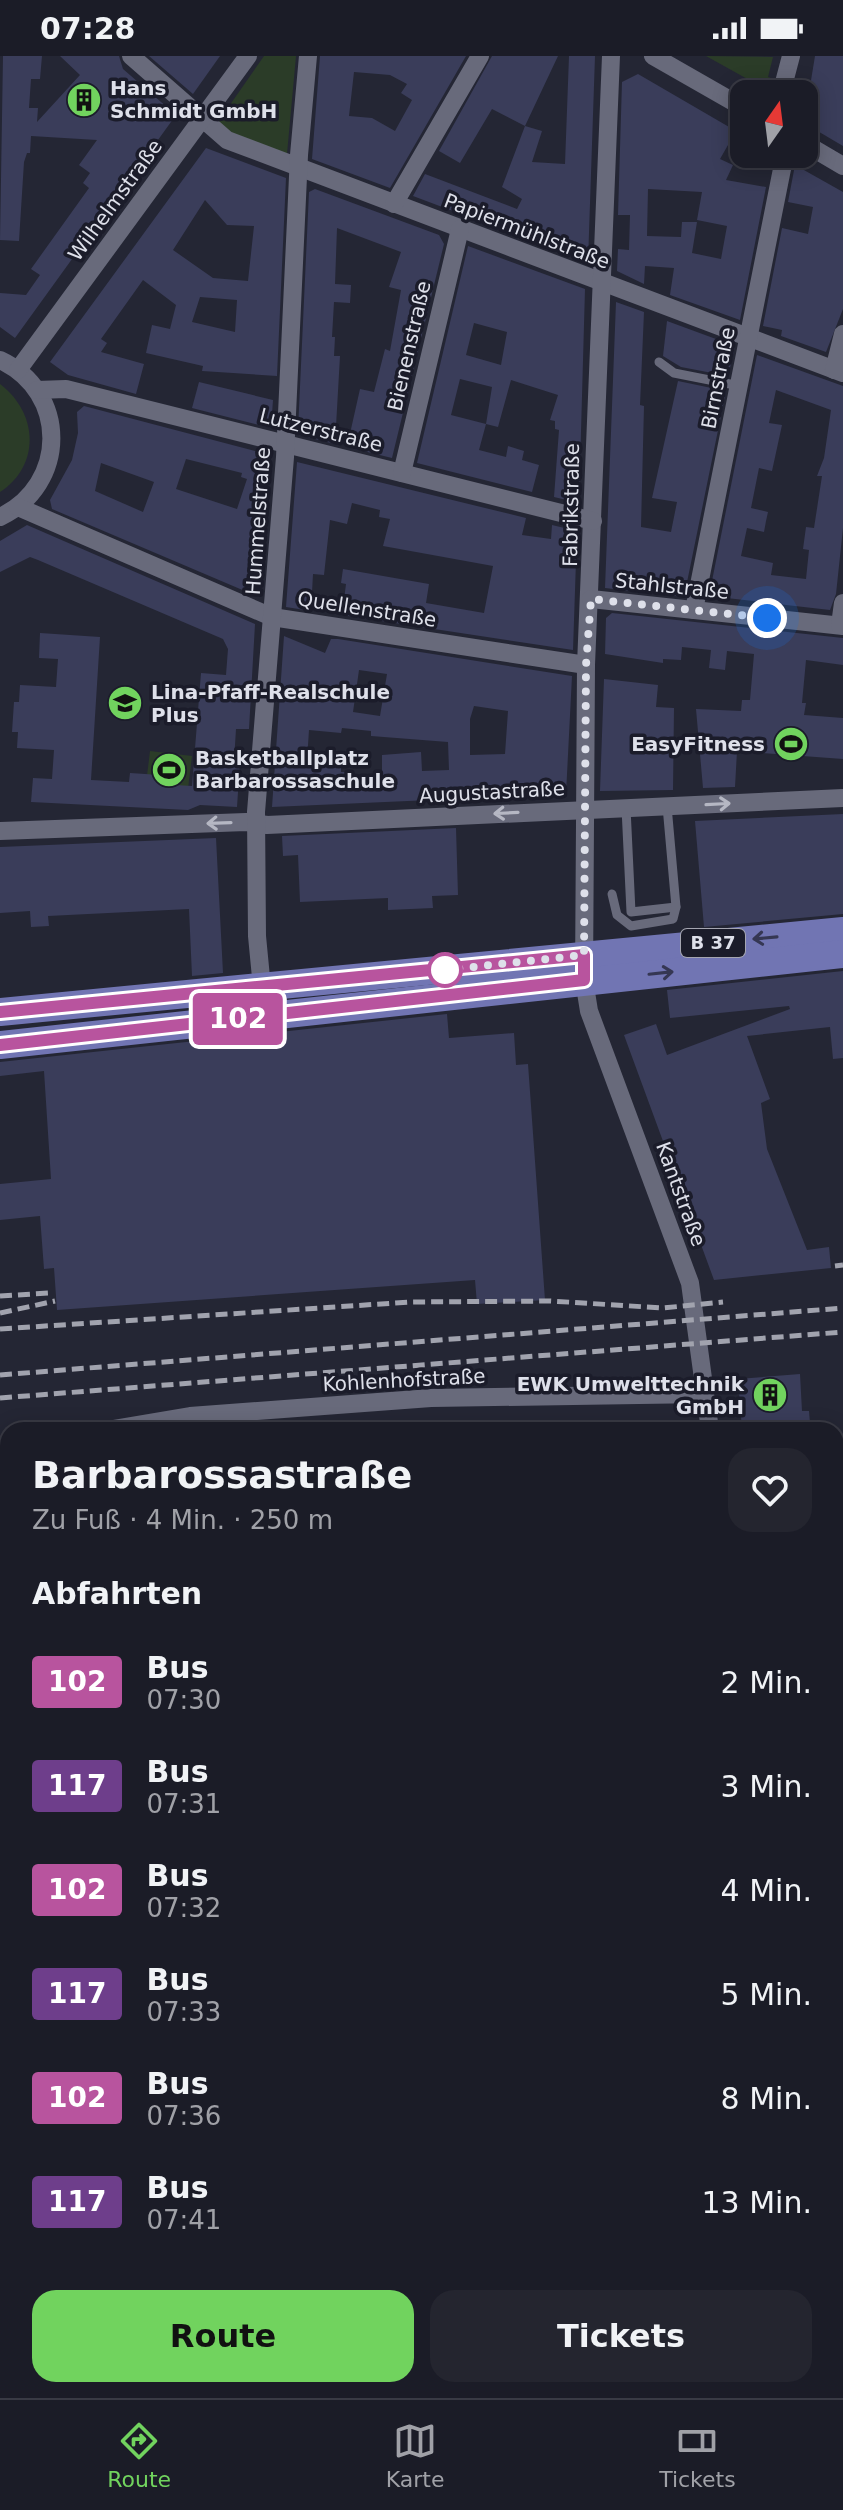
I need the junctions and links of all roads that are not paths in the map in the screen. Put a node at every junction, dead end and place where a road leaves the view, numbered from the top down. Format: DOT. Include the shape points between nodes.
graph roads {
  1 [pos="131,56"];
  2 [pos="248,56"];
  3 [pos="308,56"];
  4 [pos="480,56"];
  5 [pos="611,56"];
  6 [pos="653,56"];
  7 [pos="791,56"];
  8 [pos="785,80"];
  9 [pos="730,100"];
  10 [pos="202,119"];
  11 [pos="818,151"];
  12 [pos="843,166"];
  13 [pos="782,168"];
  14 [pos="301,169"];
  15 [pos="394,204"];
  16 [pos="460,229"];
  17 [pos="600,282"];
  18 [pos="843,334"];
  19 [pos="748,338"];
  20 [pos="0,360"];
  21 [pos="659,362"];
  22 [pos="18,370"];
  23 [pos="839,371"];
  24 [pos="740,386"];
  25 [pos="37,390"];
  26 [pos="285,445"];
  27 [pos="402,473"];
  28 [pos="18,507"];
  29 [pos="0,517"];
  30 [pos="593,521"];
  31 [pos="591,599"];
  32 [pos="843,603"];
  33 [pos="694,610"];
  34 [pos="272,617"];
  35 [pos="841,626"];
  36 [pos="586,665"];
  37 [pos="843,798"];
  38 [pos="667,806"];
  39 [pos="626,808"];
  40 [pos="584,809"];
  41 [pos="256,823"];
  42 [pos="0,831"];
  43 [pos="612,894"];
  44 [pos="676,907"];
  45 [pos="843,931"];
  46 [pos="843,954"];
  47 [pos="584,968"];
  48 [pos="262,988"];
  49 [pos="0,1012"];
  50 [pos="0,1045"];
  51 [pos="705,1394"];
  52 [pos="154,1422"];
  53 [pos="709,1422"];
  1 -- 10 [label="street, Papiermühlstraße"];
  2 -- 10 [label="street, Wilhelmstraße"];
  3 -- 14 [label="street, Hummelstraße"];
  4 -- 15 [label="street"];
  5 -- 17 [label="street, Fabrikstraße"];
  6 -- 9 [label="street"];
  7 -- 8 [label="street"];
  10 -- 14 [label="street, Papiermühlstraße" via="227,140"];
  10 -- 22 [label="street, Wilhelmstraße"];
  11 -- 12 [label="street"];
  13 -- 19 [label="street, Birnstraße"];
  14 -- 15 [label="street, Papiermühlstraße"];
  14 -- 26 [label="street, Hummelstraße"];
  15 -- 16 [label="street, Papiermühlstraße"];
  16 -- 17 [label="street, Papiermühlstraße"];
  16 -- 27 [label="street, Bienenstraße"];
  17 -- 19 [label="street, Papiermühlstraße"];
  17 -- 30 [label="street, Fabrikstraße"];
  18 -- 23 [label="street"];
  19 -- 23 [label="street, Papiermühlstraße"];
  19 -- 24 [label="street, Birnstraße"];
  20 -- 22 [label="street"];
  21 -- 24 [label="lane" via="674,373"];
  22 -- 25 [label="street"];
  24 -- 33 [label="street, Birnstraße"];
  25 -- 26 [label="street, Lutzerstraße" via="66,389"];
  25 -- 28 [label="street" via="49,413 52,452 44,477"];
  26 -- 27 [label="street, Lutzerstraße"];
  26 -- 34 [label="street, Hummelstraße"];
  27 -- 30 [label="street, Lutzerstraße"];
  28 -- 29 [label="street"];
  28 -- 34 [label="street, Quellenstraße"];
  30 -- 31 [label="street, Fabrikstraße"];
  31 -- 33 [label="street, Stahlstraße"];
  31 -- 36 [label="street, Fabrikstraße"];
  32 -- 35 [label="street"];
  33 -- 35 [label="street, Stahlstraße"];
  34 -- 36 [label="street, Quellenstraße"];
  34 -- 41 [label="street, Hummelstraße"];
  36 -- 40 [label="street, Fabrikstraße"];
  38 -- 37 [label="street, Augustastraße, one-way"];
  38 -- 39 [label="street, Augustastraße"];
  38 -- 44 [label="lane"];
  39 -- 40 [label="street, Augustastraße"];
  39 -- 44 [label="lane" via="631,912"];
  40 -- 41 [label="street, Augustastraße, one-way"];
  40 -- 47 [label="street, Fabrikstraße"];
  41 -- 42 [label="street, Augustastraße, one-way"];
  41 -- 48 [label="street, Hummelstraße"];
  43 -- 44 [label="lane" via="617,915 631,926 673,919"];
  45 -- 47 [label="main road, B 37, one-way"];
  47 -- 46 [label="main road, B 37, one-way"];
  47 -- 48 [label="main road, B 37"];
  47 -- 50 [label="main road, B 37"];
  47 -- 51 [label="street, Kantstraße" via="593,1021 690,1283"];
  48 -- 49 [label="main road, B 37"];
  51 -- 52 [label="street, Kohlenhofstraße" via="431,1398"];
  51 -- 53 [label="street, Kantstraße"];
}
